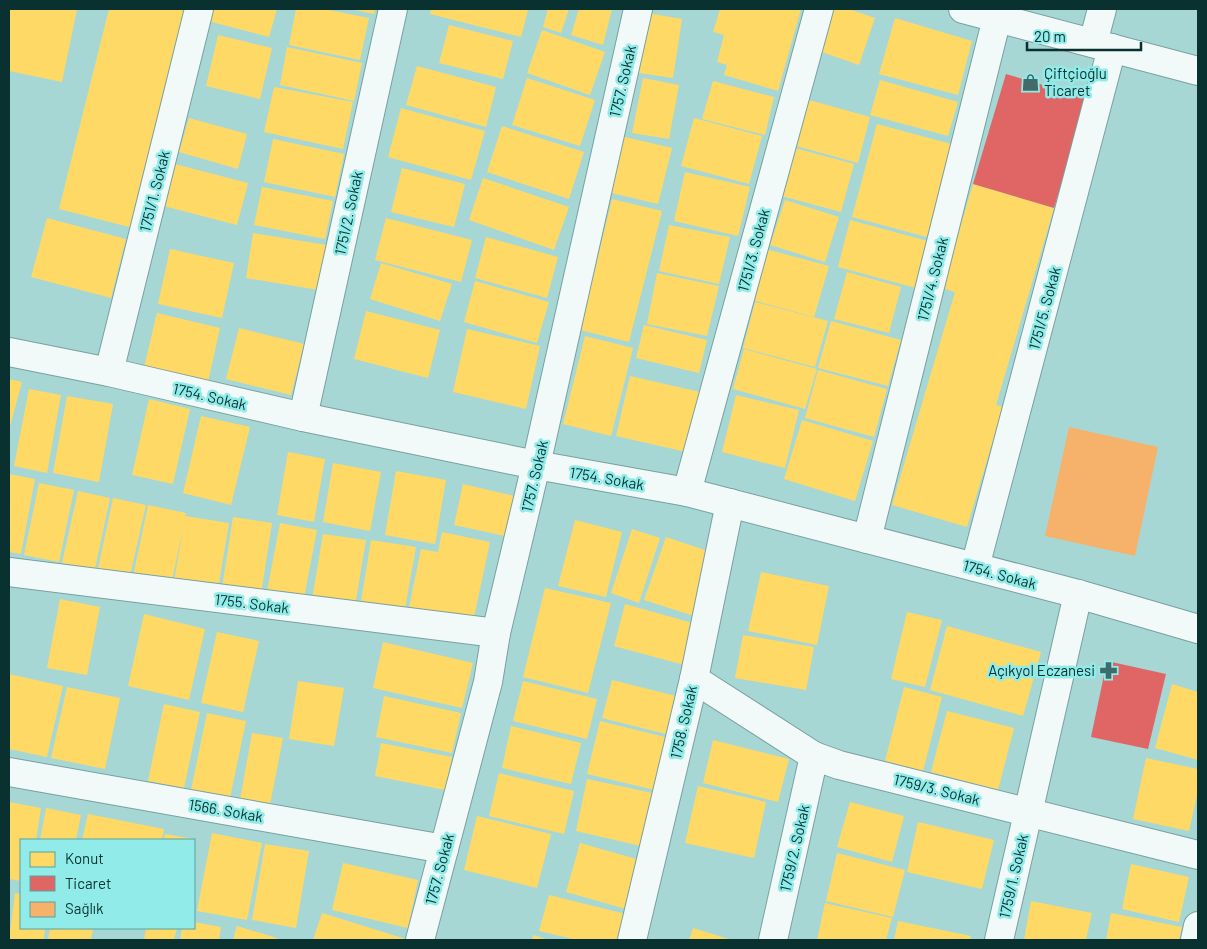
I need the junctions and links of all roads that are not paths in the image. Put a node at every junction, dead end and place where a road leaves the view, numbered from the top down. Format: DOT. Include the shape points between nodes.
graph roads {
  1 [pos="199,9"];
  2 [pos="393,9"];
  3 [pos="638,9"];
  4 [pos="819,9"];
  5 [pos="963,9"];
  6 [pos="1102,9"];
  7 [pos="997,18"];
  8 [pos="1103,46"];
  9 [pos="1198,71"];
  10 [pos="9,352"];
  11 [pos="109,372"];
  12 [pos="303,417"];
  13 [pos="536,465"];
  14 [pos="687,492"];
  15 [pos="730,503"];
  16 [pos="867,539"];
  17 [pos="975,567"];
  18 [pos="9,572"];
  19 [pos="1078,594"];
  20 [pos="1198,629"];
  21 [pos="496,633"];
  22 [pos="694,679"];
  23 [pos="814,756"];
  24 [pos="9,772"];
  25 [pos="1028,812"];
  26 [pos="444,849"];
  27 [pos="1198,855"];
  28 [pos="1198,926"];
  29 [pos="420,940"];
  30 [pos="632,940"];
  31 [pos="773,940"];
  32 [pos="998,940"];
  33 [pos="1195,940"];
  1 -- 11 [label="street, 1751/1. Sokak"];
  2 -- 12 [label="street, 1751/2. Sokak"];
  3 -- 13 [label="street, 1757. Sokak"];
  4 -- 14 [label="street, 1751/3. Sokak"];
  5 -- 7 [label="street"];
  6 -- 8 [label="street, 1751/5. Sokak"];
  7 -- 8 [label="street"];
  7 -- 16 [label="street, 1751/4. Sokak"];
  8 -- 9 [label="street"];
  8 -- 17 [label="street, 1751/5. Sokak"];
  10 -- 11 [label="street, 1754. Sokak"];
  11 -- 12 [label="street, 1754. Sokak"];
  12 -- 13 [label="street, 1754. Sokak"];
  13 -- 14 [label="street, 1754. Sokak"];
  13 -- 21 [label="street, 1757. Sokak"];
  14 -- 15 [label="street, 1754. Sokak"];
  15 -- 16 [label="street, 1754. Sokak"];
  15 -- 22 [label="street, 1758. Sokak"];
  16 -- 17 [label="street, 1754. Sokak"];
  17 -- 19 [label="street, 1754. Sokak"];
  18 -- 21 [label="street, 1755. Sokak"];
  19 -- 20 [label="street, 1754. Sokak"];
  19 -- 25 [label="street, 1759/1. Sokak"];
  21 -- 26 [label="street, 1757. Sokak" via="488,682"];
  22 -- 23 [label="street, 1759/3. Sokak"];
  22 -- 30 [label="street, 1758. Sokak"];
  23 -- 25 [label="street, 1759/3. Sokak"];
  23 -- 31 [label="street, 1759/2. Sokak"];
  24 -- 26 [label="street, 1566. Sokak"];
  25 -- 27 [label="street, 1759/3. Sokak"];
  25 -- 32 [label="street, 1759/1. Sokak"];
  26 -- 29 [label="street, 1757. Sokak"];
  28 -- 33 [label="street"];
}
